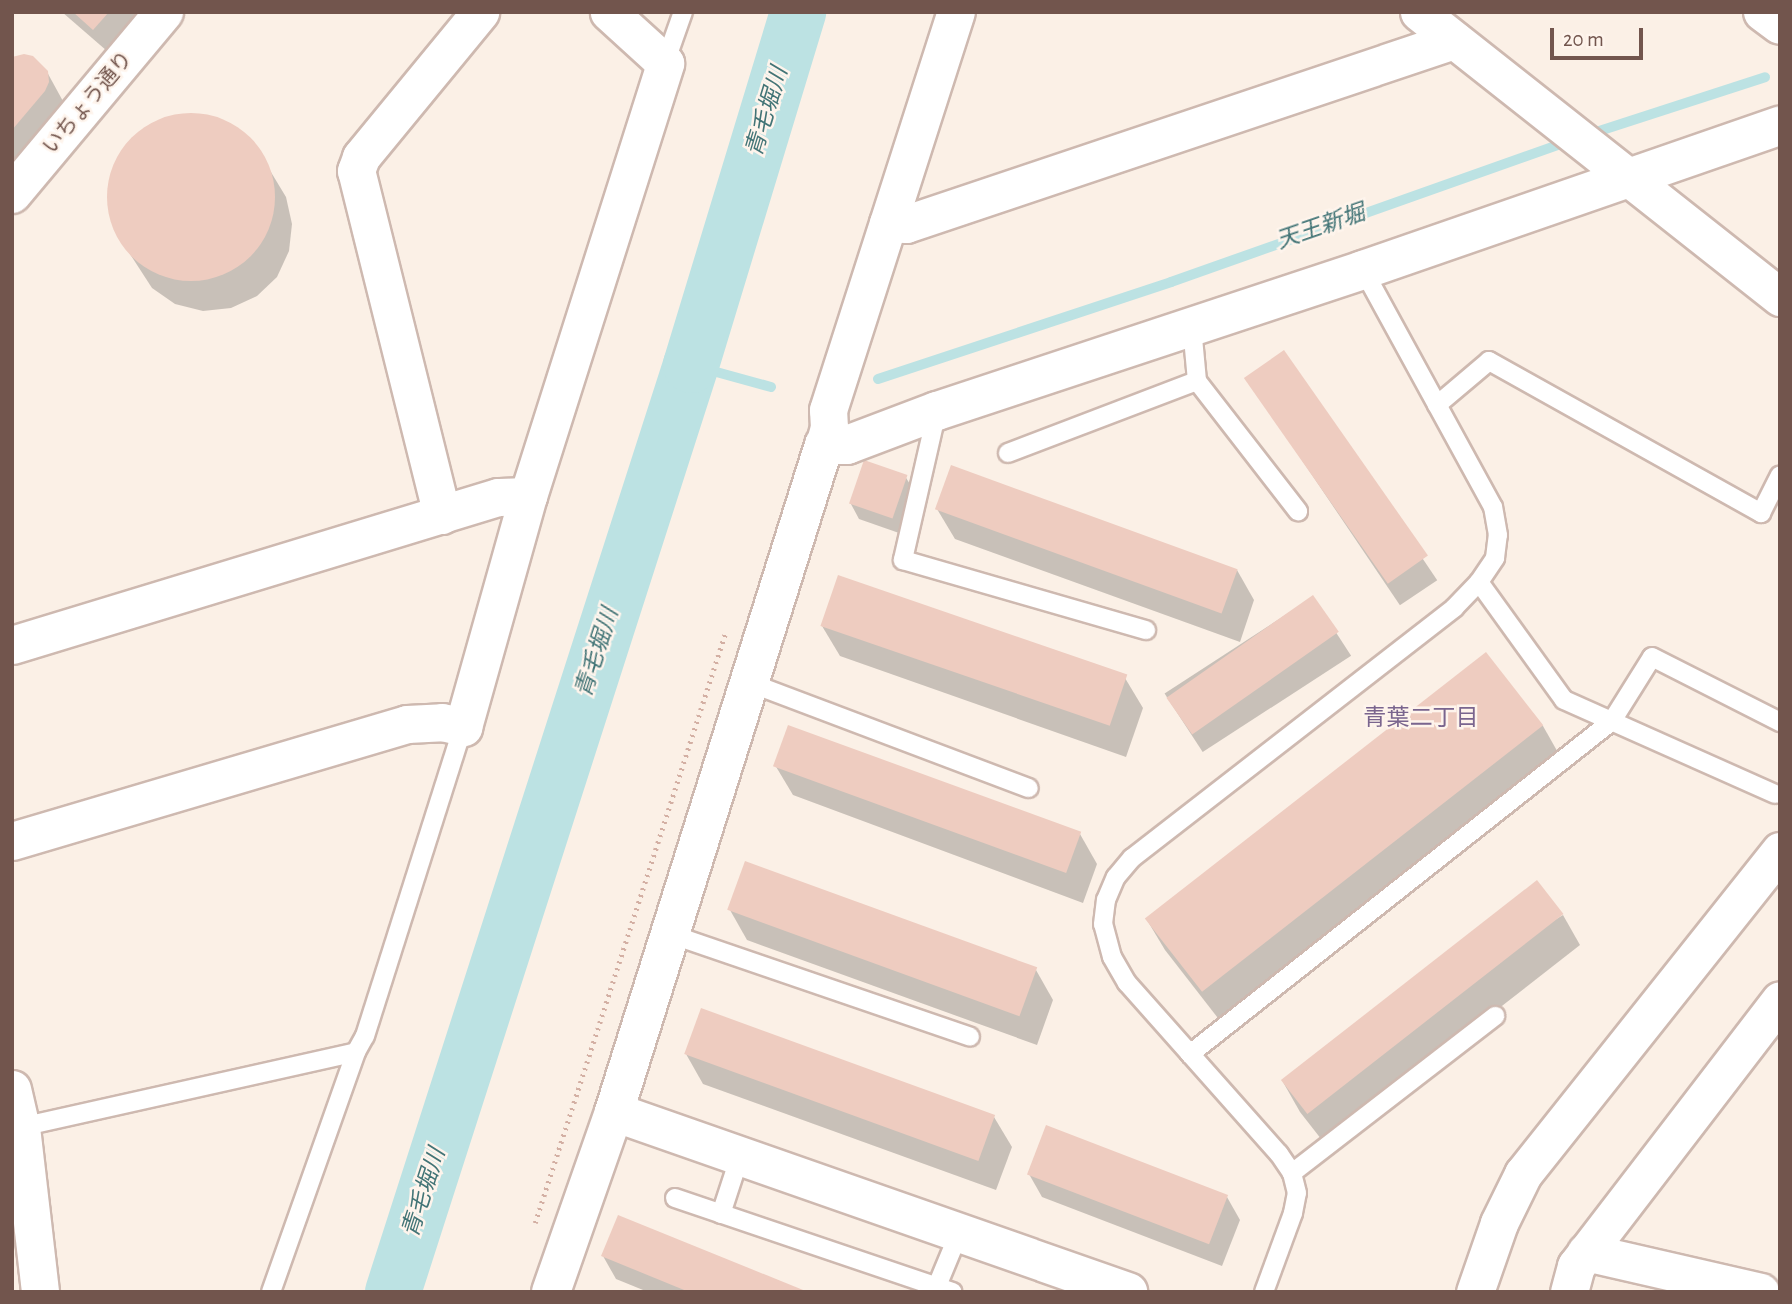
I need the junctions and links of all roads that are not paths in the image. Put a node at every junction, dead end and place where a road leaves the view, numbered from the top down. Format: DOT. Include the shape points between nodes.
graph roads {
  1 [pos="164,12"];
  2 [pos="480,12"];
  3 [pos="609,12"];
  4 [pos="683,12"];
  5 [pos="956,12"];
  6 [pos="1419,12"];
  7 [pos="1763,12"];
  8 [pos="1780,25"];
  9 [pos="1454,40"];
  10 [pos="665,63"];
  11 [pos="1780,126"];
  12 [pos="1617,171"];
  13 [pos="12,194"];
  14 [pos="888,223"];
  15 [pos="1363,270"];
  16 [pos="1780,297"];
  17 [pos="1192,327"];
  18 [pos="1197,381"];
  19 [pos="1437,405"];
  20 [pos="937,411"];
  21 [pos="824,445"];
  22 [pos="1008,453"];
  23 [pos="1780,475"];
  24 [pos="528,496"];
  25 [pos="1298,511"];
  26 [pos="442,515"];
  27 [pos="1479,582"];
  28 [pos="1146,630"];
  29 [pos="12,645"];
  30 [pos="748,682"];
  31 [pos="1612,721"];
  32 [pos="1780,722"];
  33 [pos="463,727"];
  34 [pos="1029,788"];
  35 [pos="1775,794"];
  36 [pos="12,841"];
  37 [pos="1780,851"];
  38 [pos="670,933"];
  39 [pos="1780,1000"];
  40 [pos="1495,1016"];
  41 [pos="970,1037"];
  42 [pos="356,1052"];
  43 [pos="1190,1054"];
  44 [pos="12,1089"];
  45 [pos="614,1112"];
  46 [pos="21,1127"];
  47 [pos="740,1156"];
  48 [pos="1292,1173"];
  49 [pos="675,1198"];
  50 [pos="721,1214"];
  51 [pos="959,1233"];
  52 [pos="1586,1252"];
  53 [pos="943,1290"];
  54 [pos="553,1291"];
  55 [pos="40,1292"];
  56 [pos="271,1292"];
  57 [pos="1128,1292"];
  58 [pos="1264,1292"];
  59 [pos="1475,1292"];
  60 [pos="1569,1292"];
  61 [pos="1760,1292"];
  1 -- 13 [label="street, いちょう通り"];
  2 -- 26 [label="street" via="362,157 356,171"];
  3 -- 10 [label="street"];
  4 -- 10 [label="lane"];
  5 -- 14 [label="street"];
  6 -- 9 [label="street"];
  7 -- 8 [label="street"];
  9 -- 12 [label="street"];
  9 -- 14 [label="street" via="906,224"];
  10 -- 24 [label="street"];
  11 -- 12 [label="street"];
  12 -- 15 [label="street"];
  12 -- 16 [label="street"];
  14 -- 21 [label="street" via="828,410"];
  15 -- 17 [label="street"];
  15 -- 19 [label="lane"];
  17 -- 18 [label="lane"];
  17 -- 20 [label="street"];
  18 -- 22 [label="lane"];
  18 -- 25 [label="lane"];
  19 -- 23 [label="lane" via="1489,361 1761,513"];
  19 -- 27 [label="lane" via="1493,507 1498,535 1495,558"];
  20 -- 21 [label="street" via="847,445"];
  20 -- 28 [label="lane" via="903,560"];
  21 -- 30 [label="street"];
  24 -- 26 [label="street" via="498,496"];
  24 -- 33 [label="street"];
  26 -- 29 [label="street"];
  27 -- 31 [label="lane" via="1564,700"];
  27 -- 43 [label="lane" via="1454,608 1132,858 1116,877 1106,900 1103,924 1112,957 1127,983"];
  30 -- 34 [label="lane"];
  30 -- 38 [label="street"];
  31 -- 32 [label="lane" via="1652,657"];
  31 -- 35 [label="lane"];
  31 -- 43 [label="lane"];
  33 -- 36 [label="street" via="443,722 407,724"];
  33 -- 42 [label="lane" via="365,1036"];
  37 -- 59 [label="street" via="1523,1174 1499,1223"];
  38 -- 41 [label="lane"];
  38 -- 45 [label="street"];
  39 -- 52 [label="street"];
  40 -- 48 [label="lane"];
  42 -- 46 [label="lane"];
  42 -- 56 [label="lane"];
  43 -- 48 [label="lane"];
  44 -- 46 [label="street"];
  45 -- 47 [label="street"];
  45 -- 54 [label="street"];
  46 -- 55 [label="street"];
  47 -- 50 [label="lane"];
  47 -- 51 [label="street"];
  48 -- 58 [label="lane" via="1297,1193 1293,1213"];
  49 -- 50 [label="lane"];
  50 -- 53 [label="lane"];
  51 -- 53 [label="lane"];
  51 -- 57 [label="street"];
  52 -- 60 [label="street" via="1576,1266"];
  52 -- 61 [label="street"];
}
